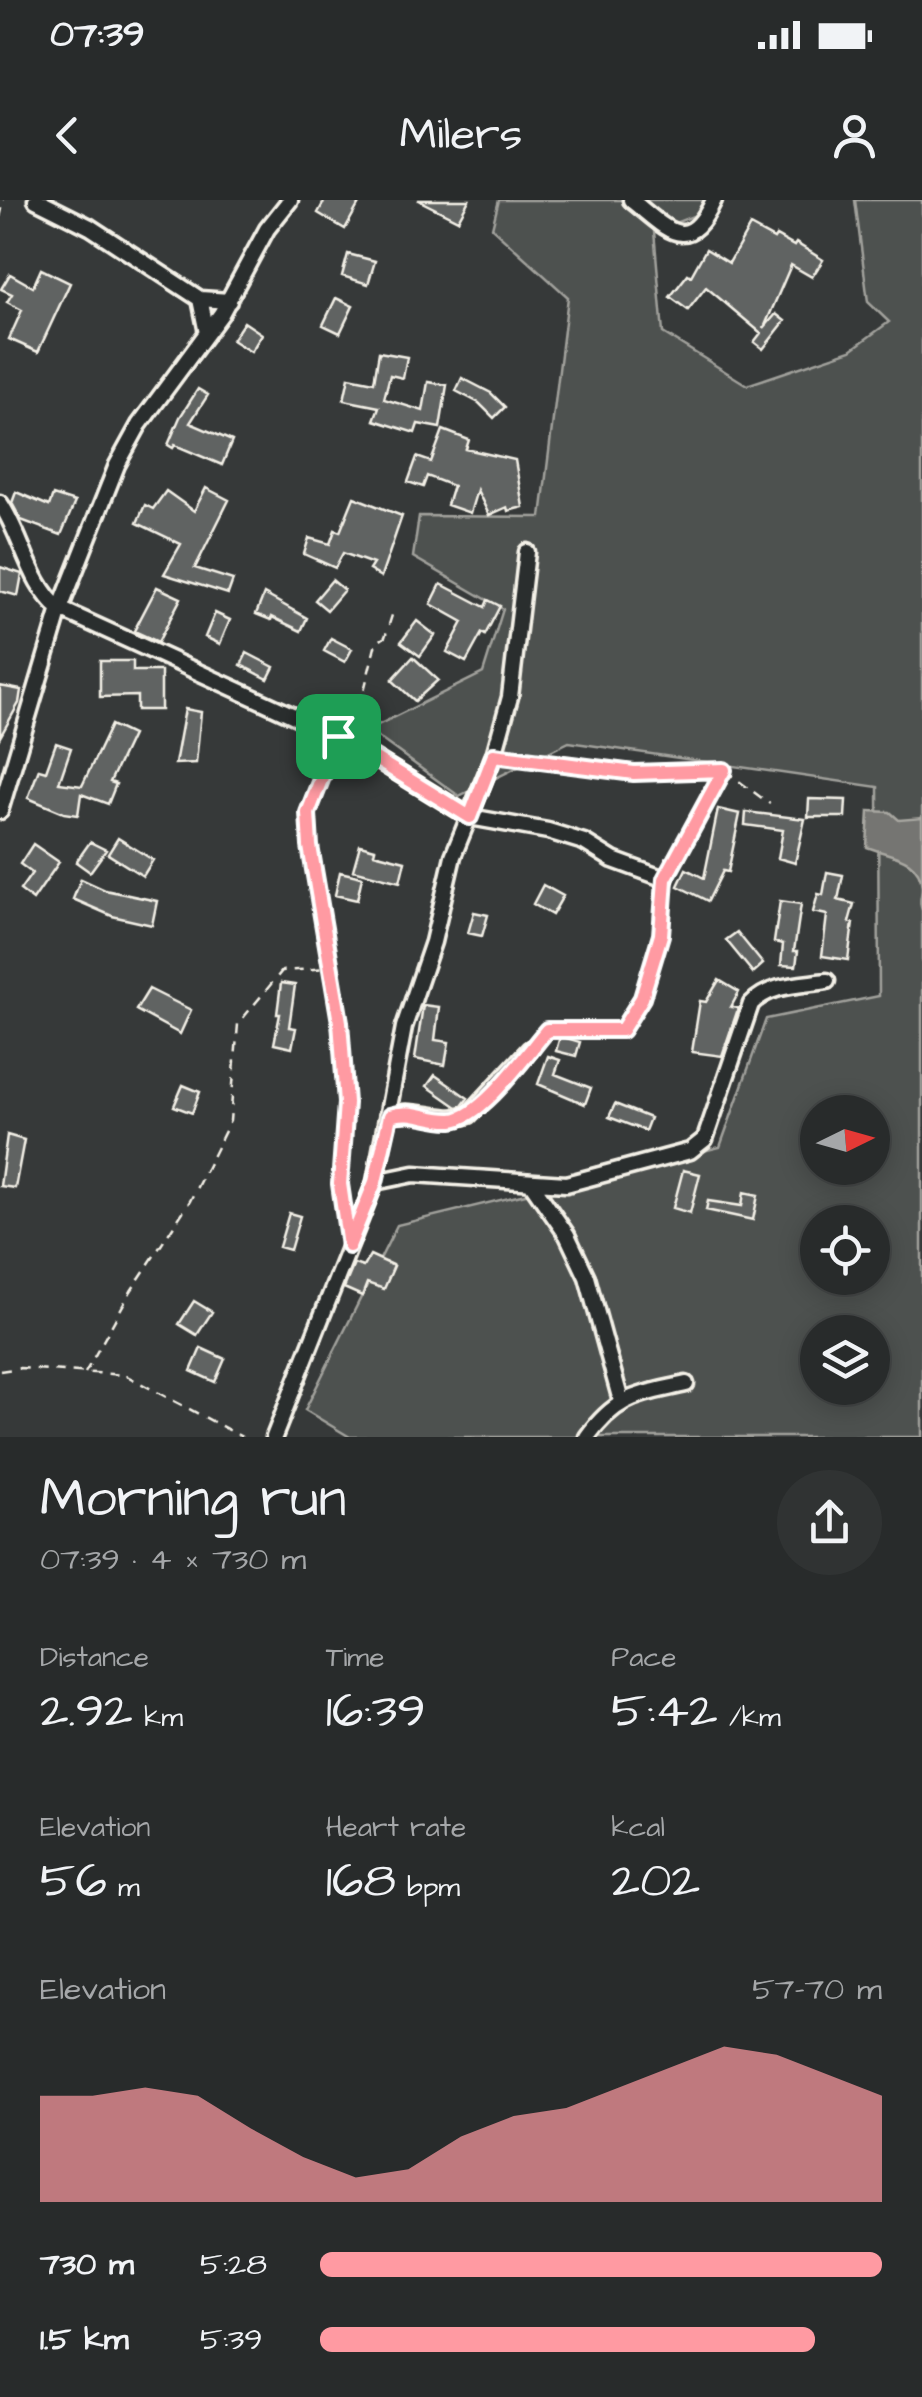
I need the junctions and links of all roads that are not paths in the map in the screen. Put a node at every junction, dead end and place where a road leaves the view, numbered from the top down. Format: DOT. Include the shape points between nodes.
graph roads {
  1 [pos="36,200"];
  2 [pos="290,200"];
  3 [pos="631,200"];
  4 [pos="714,200"];
  5 [pos="200,299"];
  6 [pos="229,301"];
  7 [pos="207,333"];
  8 [pos="0,503"];
  9 [pos="527,552"];
  10 [pos="60,609"];
  11 [pos="2,802"];
  12 [pos="470,817"];
  13 [pos="665,879"];
  14 [pos="826,982"];
  15 [pos="530,1049"];
  16 [pos="390,1116"];
  17 [pos="375,1182"];
  18 [pos="530,1183"];
  19 [pos="686,1384"];
  20 [pos="621,1401"];
  21 [pos="274,1437"];
  22 [pos="587,1437"];
  1 -- 5 [label="street"];
  2 -- 6 [label="street" via="266,228"];
  3 -- 4 [label="street" via="672,232 701,226"];
  5 -- 6 [label="street"];
  5 -- 7 [label="street"];
  6 -- 7 [label="street"];
  7 -- 10 [label="street" via="139,424"];
  8 -- 10 [label="street" via="42,592"];
  9 -- 12 [label="street" via="510,697"];
  10 -- 11 [label="street"];
  10 -- 12 [label="street" via="338,736"];
  12 -- 13 [label="street" via="584,842"];
  12 -- 16 [label="street" via="452,856 404,1027"];
  14 -- 18 [label="street" via="781,987 750,1004 698,1146 566,1184"];
  15 -- 16 [label="street" via="469,1115"];
  16 -- 17 [label="street"];
  17 -- 18 [label="street" via="414,1174"];
  17 -- 21 [label="street"];
  18 -- 20 [label="street" via="567,1235 586,1277"];
  19 -- 20 [label="street"];
  20 -- 22 [label="street"];
}
